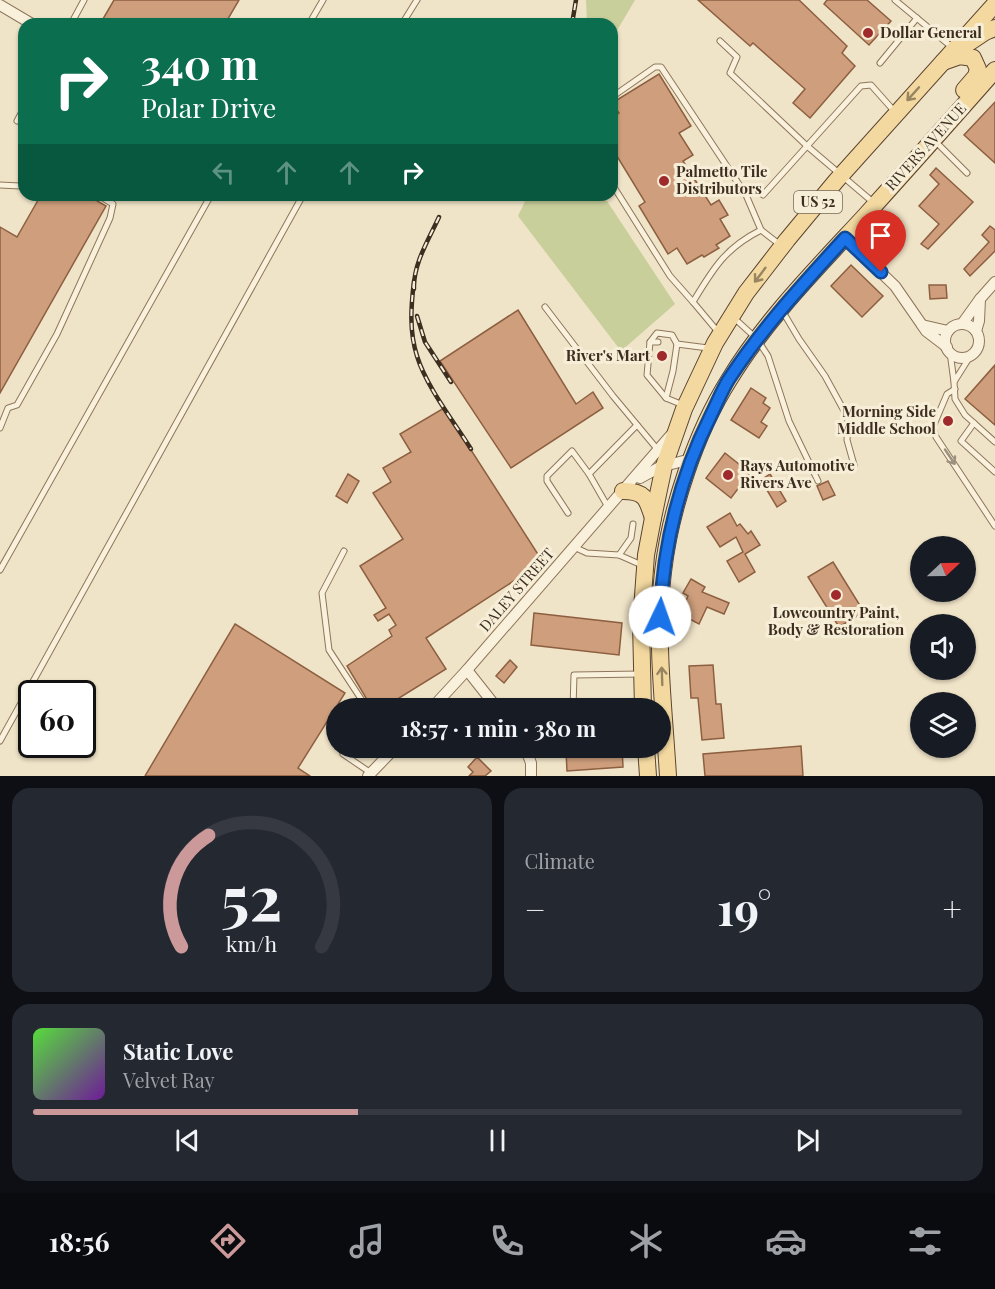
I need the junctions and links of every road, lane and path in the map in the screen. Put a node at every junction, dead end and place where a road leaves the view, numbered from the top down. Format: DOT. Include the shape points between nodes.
graph roads {
  1 [pos="84,0"];
  2 [pos="323,0"];
  3 [pos="417,0"];
  4 [pos="895,0"];
  5 [pos="995,4"];
  6 [pos="0,5"];
  7 [pos="22,18"];
  8 [pos="74,18"];
  9 [pos="312,18"];
  10 [pos="406,18"];
  11 [pos="917,18"];
  12 [pos="995,28"];
  13 [pos="720,41"];
  14 [pos="949,55"];
  15 [pos="880,63"];
  16 [pos="995,70"];
  17 [pos="618,93"];
  18 [pos="897,113"];
  19 [pos="946,125"];
  20 [pos="933,139"];
  21 [pos="807,146"];
  22 [pos="967,173"];
  23 [pos="841,175"];
  24 [pos="0,185"];
  25 [pos="18,186"];
  26 [pos="618,194"];
  27 [pos="763,195"];
  28 [pos="108,201"];
  29 [pos="208,201"];
  30 [pos="300,201"];
  31 [pos="875,204"];
  32 [pos="761,230"];
  33 [pos="845,238"];
  34 [pos="782,246"];
  35 [pos="995,282"];
  36 [pos="980,299"];
  37 [pos="693,302"];
  38 [pos="544,307"];
  39 [pos="781,308"];
  40 [pos="732,316"];
  41 [pos="962,324"];
  42 [pos="922,325"];
  43 [pos="948,331"];
  44 [pos="976,331"];
  45 [pos="757,339"];
  46 [pos="716,341"];
  47 [pos="650,342"];
  48 [pos="658,342"];
  49 [pos="674,344"];
  50 [pos="948,350"];
  51 [pos="971,355"];
  52 [pos="648,368"];
  53 [pos="656,369"];
  54 [pos="954,382"];
  55 [pos="955,389"];
  56 [pos="666,398"];
  57 [pos="686,406"];
  58 [pos="974,423"];
  59 [pos="637,425"];
  60 [pos="0,428"];
  61 [pos="995,442"];
  62 [pos="661,458"];
  63 [pos="691,459"];
  64 [pos="854,465"];
  65 [pos="995,472"];
  66 [pos="589,474"];
  67 [pos="818,481"];
  68 [pos="623,491"];
  69 [pos="609,508"];
  70 [pos="568,513"];
  71 [pos="653,518"];
  72 [pos="633,524"];
  73 [pos="995,526"];
  74 [pos="574,547"];
  75 [pos="344,551"];
  76 [pos="619,555"];
  77 [pos="645,567"];
  78 [pos="0,570"];
  79 [pos="467,670"];
  80 [pos="642,674"];
  81 [pos="360,698"];
  82 [pos="441,698"];
  83 [pos="489,698"];
  84 [pos="573,698"];
  85 [pos="643,698"];
  86 [pos="0,741"];
  87 [pos="348,758"];
  88 [pos="385,758"];
  89 [pos="529,758"];
  90 [pos="647,758"];
  91 [pos="371,775"];
  92 [pos="531,776"];
  93 [pos="648,776"];
  94 [pos="668,776"];
  1 -- 8 [label="lane"];
  2 -- 9 [label="lane"];
  3 -- 10 [label="lane"];
  4 -- 11 [label="lane"];
  5 -- 14 [label="main road, US 52"];
  6 -- 7 [label="street"];
  11 -- 14 [label="lane"];
  11 -- 15 [label="lane"];
  12 -- 14 [label="main road"];
  13 -- 21 [label="lane" via="737,57 730,73"];
  14 -- 18 [label="main road, US 52, one-way"];
  14 -- 19 [label="main road" via="973,58 978,69 950,107"];
  16 -- 19 [label="main road, RIVERS AVENUE / US 52"];
  17 -- 32 [label="lane" via="655,67 661,67 746,195"];
  18 -- 21 [label="lane" via="871,85 861,86"];
  18 -- 23 [label="main road, US 52"];
  19 -- 20 [label="main road, RIVERS AVENUE / US 52"];
  20 -- 22 [label="lane"];
  20 -- 31 [label="main road, RIVERS AVENUE / US 52"];
  21 -- 23 [label="lane"];
  21 -- 27 [label="lane"];
  23 -- 31 [label="lane"];
  23 -- 34 [label="main road, US 52"];
  24 -- 25 [label="lane"];
  26 -- 37 [label="lane" via="669,276"];
  28 -- 60 [label="lane" via="113,204 110,218 57,334 17,405 8,408"];
  29 -- 78 [label="lane"];
  30 -- 86 [label="lane"];
  31 -- 33 [label="main road, RIVERS AVENUE / US 52"];
  32 -- 34 [label="lane"];
  32 -- 37 [label="lane" via="743,239 716,263"];
  33 -- 39 [label="main road, RIVERS AVENUE / US 52"];
  33 -- 42 [label="street" via="895,286"];
  34 -- 40 [label="main road, US 52, one-way"];
  35 -- 36 [label="street"];
  36 -- 41 [label="street"];
  36 -- 44 [label="street"];
  37 -- 46 [label="lane"];
  38 -- 59 [label="lane"];
  39 -- 45 [label="main road, RIVERS AVENUE / US 52"];
  39 -- 64 [label="lane" via="848,418 847,440"];
  40 -- 45 [label="lane"];
  40 -- 46 [label="main road, US 52"];
  41 -- 43 [label="street"];
  41 -- 44 [label="street"];
  42 -- 43 [label="street"];
  42 -- 50 [label="street"];
  43 -- 50 [label="street"];
  44 -- 51 [label="street" via="978,346"];
  45 -- 63 [label="main road, RIVERS AVENUE / US 52" via="728,381"];
  45 -- 67 [label="lane" via="768,356 789,421"];
  46 -- 49 [label="lane"];
  46 -- 57 [label="main road, US 52"];
  47 -- 48 [label="lane"];
  47 -- 49 [label="lane" via="657,333 672,335"];
  47 -- 52 [label="lane"];
  49 -- 56 [label="lane"];
  50 -- 51 [label="street" via="960,357"];
  50 -- 54 [label="lane"];
  51 -- 54 [label="lane"];
  52 -- 53 [label="lane"];
  52 -- 56 [label="lane" via="647,375"];
  54 -- 55 [label="lane"];
  55 -- 58 [label="lane" via="955,399"];
  55 -- 73 [label="lane, one-way" via="948,394 933,427"];
  56 -- 57 [label="lane"];
  57 -- 62 [label="main road, US 52"];
  58 -- 61 [label="lane"];
  58 -- 65 [label="lane" via="961,441"];
  59 -- 62 [label="lane"];
  59 -- 66 [label="lane"];
  62 -- 63 [label="street, DALEY STREET"];
  62 -- 68 [label="street, DALEY STREET"];
  62 -- 68 [label="street, DALEY STREET"];
  62 -- 71 [label="main road, US 52"];
  94 -- 63 [label="main road, RIVERS AVENUE / US 52, one-way" via="661,587 671,527"];
  66 -- 69 [label="lane"];
  66 -- 70 [label="lane" via="572,451 547,476"];
  68 -- 69 [label="street, DALEY STREET"];
  68 -- 71 [label="main road" via="646,498"];
  69 -- 74 [label="street, DALEY STREET"];
  71 -- 77 [label="main road, US 52"];
  72 -- 76 [label="lane" via="631,538"];
  74 -- 76 [label="lane" via="587,553"];
  74 -- 79 [label="street, DALEY STREET"];
  75 -- 81 [label="lane" via="322,593 329,650"];
  76 -- 77 [label="lane"];
  77 -- 80 [label="main road, US 52"];
  79 -- 82 [label="street, DALEY STREET"];
  79 -- 83 [label="street"];
  80 -- 84 [label="lane" via="574,675"];
  80 -- 85 [label="main road, US 52"];
  87 -- 91 [label="lane"];
  88 -- 91 [label="street"];
  89 -- 92 [label="street"];
  90 -- 93 [label="main road"];
}
